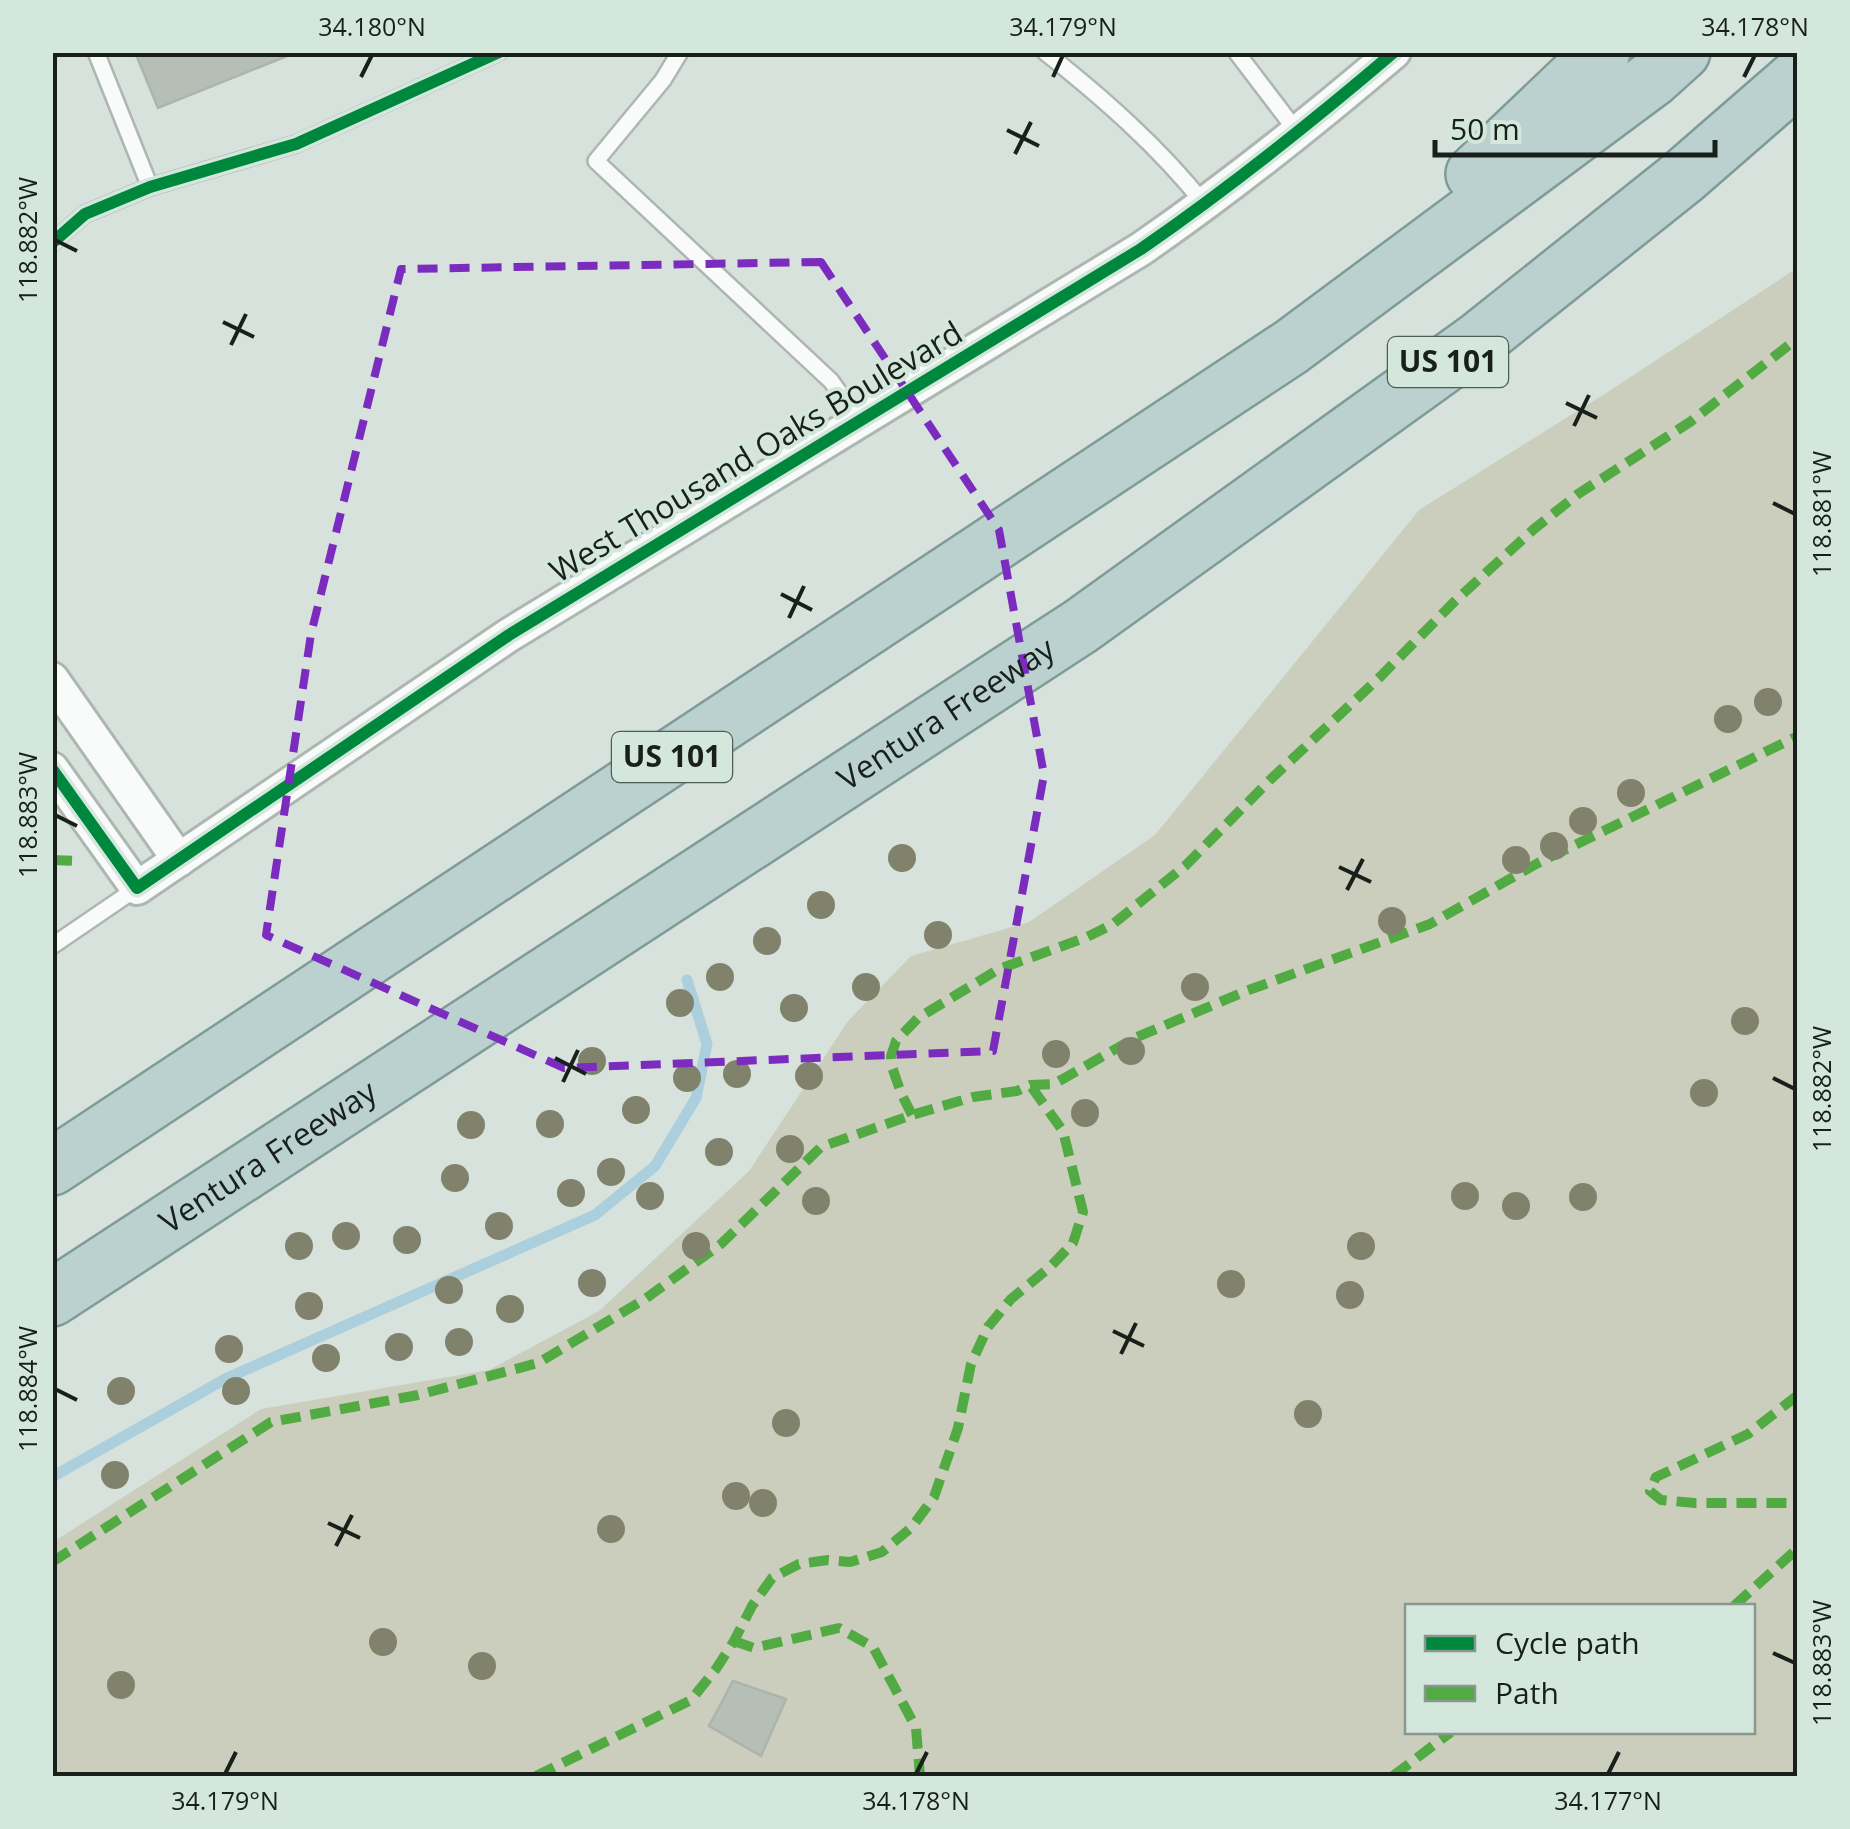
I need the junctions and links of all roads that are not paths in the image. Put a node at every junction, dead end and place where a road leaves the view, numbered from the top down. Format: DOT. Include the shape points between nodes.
graph roads {
  1 [pos="96,52"];
  2 [pos="499,52"];
  3 [pos="680,52"];
  4 [pos="1045,52"];
  5 [pos="1394,52"];
  6 [pos="1602,52"];
  7 [pos="1682,52"];
  8 [pos="1237,53"];
  9 [pos="1798,77"];
  10 [pos="1798,126"];
  11 [pos="1298,133"];
  12 [pos="150,187"];
  13 [pos="1205,205"];
  14 [pos="52,243"];
  15 [pos="1291,347"];
  16 [pos="859,420"];
  17 [pos="1081,626"];
  18 [pos="52,679"];
  19 [pos="52,769"];
  20 [pos="179,860"];
  21 [pos="137,888"];
  22 [pos="52,946"];
  23 [pos="52,1166"];
  24 [pos="52,1298"];
  1 -- 12 [label="lane"];
  2 -- 12 [label="lane" via="296,144"];
  3 -- 16 [label="lane" via="596,161 832,380"];
  4 -- 13 [label="lane" via="1174,166"];
  5 -- 11 [label="street, West Thousand Oaks Boulevard"];
  6 -- 15 [label="highway"];
  7 -- 15 [label="highway, US 101"];
  8 -- 11 [label="lane"];
  9 -- 17 [label="highway, Ventura Freeway / US 101" via="1480,339"];
  10 -- 17 [label="highway" via="1618,278 1392,450 1270,534"];
  11 -- 13 [label="street, West Thousand Oaks Boulevard"];
  12 -- 14 [label="lane" via="85,214"];
  13 -- 16 [label="street, West Thousand Oaks Boulevard"];
  15 -- 23 [label="highway, US 101"];
  16 -- 20 [label="street, West Thousand Oaks Boulevard" via="510,636"];
  17 -- 24 [label="highway, Ventura Freeway / US 101"];
  18 -- 20 [label="street"];
  19 -- 21 [label="street"];
  20 -- 21 [label="street, West Thousand Oaks Boulevard"];
  21 -- 22 [label="lane"];
}
